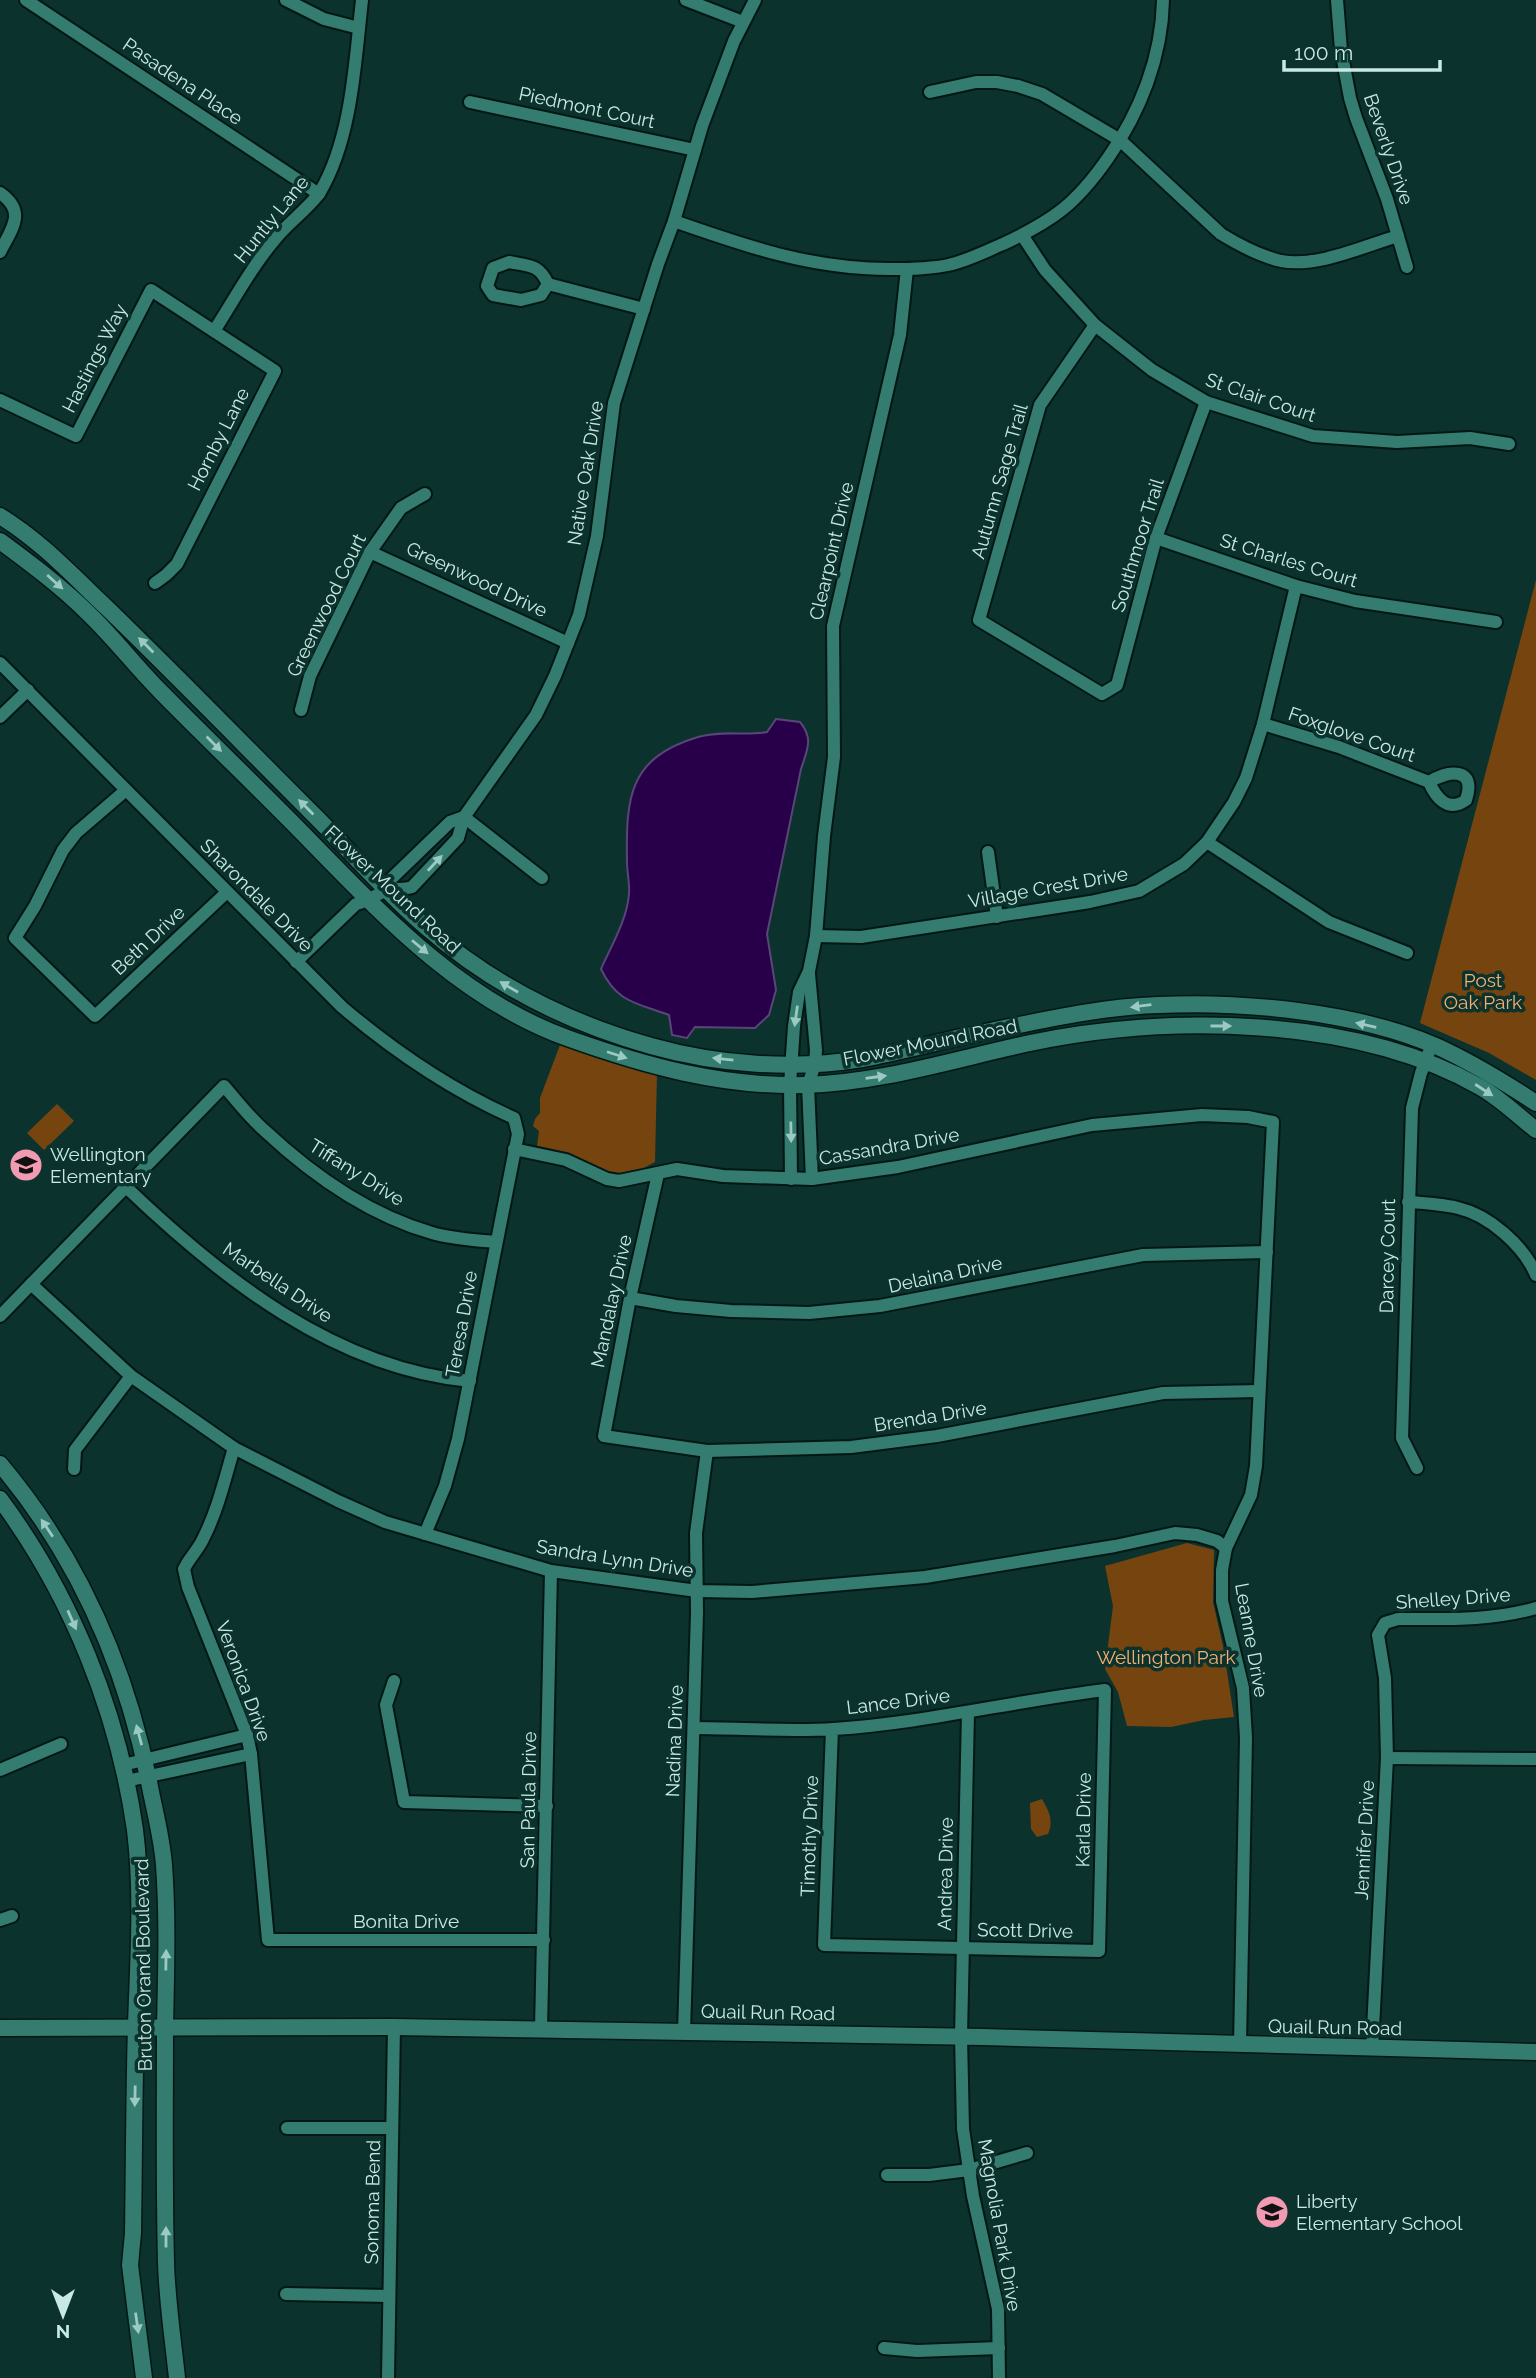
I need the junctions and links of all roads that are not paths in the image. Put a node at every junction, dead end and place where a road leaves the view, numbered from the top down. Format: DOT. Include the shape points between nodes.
graph roads {
  1 [pos="26,0"];
  2 [pos="286,0"];
  3 [pos="362,0"];
  4 [pos="685,0"];
  5 [pos="755,0"];
  6 [pos="1163,0"];
  7 [pos="1337,0"];
  8 [pos="743,22"];
  9 [pos="359,28"];
  10 [pos="930,92"];
  11 [pos="470,102"];
  12 [pos="1121,140"];
  13 [pos="695,150"];
  14 [pos="1,194"];
  15 [pos="319,194"];
  16 [pos="674,221"];
  17 [pos="1022,235"];
  18 [pos="1398,236"];
  19 [pos="0,252"];
  20 [pos="1407,267"];
  21 [pos="907,269"];
  22 [pos="548,284"];
  23 [pos="644,309"];
  24 [pos="1095,325"];
  25 [pos="214,331"];
  26 [pos="0,401"];
  27 [pos="1206,402"];
  28 [pos="1509,444"];
  29 [pos="425,494"];
  30 [pos="0,516"];
  31 [pos="1156,538"];
  32 [pos="0,541"];
  33 [pos="370,552"];
  34 [pos="155,583"];
  35 [pos="1296,586"];
  36 [pos="1496,621"];
  37 [pos="568,643"];
  38 [pos="0,663"];
  39 [pos="28,690"];
  40 [pos="1102,694"];
  41 [pos="301,710"];
  42 [pos="0,717"];
  43 [pos="1263,724"];
  44 [pos="1429,782"];
  45 [pos="126,790"];
  46 [pos="464,817"];
  47 [pos="1207,842"];
  48 [pos="988,852"];
  49 [pos="542,878"];
  50 [pos="389,890"];
  51 [pos="227,892"];
  52 [pos="370,901"];
  53 [pos="997,917"];
  54 [pos="816,936"];
  55 [pos="1407,953"];
  56 [pos="296,962"];
  57 [pos="809,971"];
  58 [pos="1432,1044"];
  59 [pos="1424,1061"];
  60 [pos="791,1064"];
  61 [pos="815,1064"];
  62 [pos="790,1085"];
  63 [pos="808,1085"];
  64 [pos="1536,1103"];
  65 [pos="514,1118"];
  66 [pos="1273,1122"];
  67 [pos="1536,1130"];
  68 [pos="514,1150"];
  69 [pos="658,1174"];
  70 [pos="791,1179"];
  71 [pos="812,1179"];
  72 [pos="126,1186"];
  73 [pos="1408,1202"];
  74 [pos="495,1242"];
  75 [pos="1266,1252"];
  76 [pos="1536,1275"];
  77 [pos="31,1284"];
  78 [pos="630,1298"];
  79 [pos="0,1316"];
  80 [pos="131,1376"];
  81 [pos="470,1381"];
  82 [pos="1259,1391"];
  83 [pos="604,1436"];
  84 [pos="234,1448"];
  85 [pos="707,1451"];
  86 [pos="0,1464"];
  87 [pos="1417,1468"];
  88 [pos="74,1469"];
  89 [pos="0,1499"];
  90 [pos="425,1534"];
  91 [pos="1226,1548"];
  92 [pos="551,1571"];
  93 [pos="697,1591"];
  94 [pos="1536,1608"];
  95 [pos="1378,1635"];
  96 [pos="394,1681"];
  97 [pos="1105,1690"];
  98 [pos="968,1712"];
  99 [pos="694,1728"];
  100 [pos="832,1729"];
  101 [pos="247,1735"];
  102 [pos="61,1744"];
  103 [pos="251,1754"];
  104 [pos="1387,1758"];
  105 [pos="1536,1759"];
  106 [pos="147,1768"];
  107 [pos="0,1770"];
  108 [pos="125,1773"];
  109 [pos="547,1806"];
  110 [pos="268,1940"];
  111 [pos="544,1940"];
  112 [pos="824,1945"];
  113 [pos="963,1948"];
  114 [pos="1099,1951"];
  115 [pos="394,2027"];
  116 [pos="0,2028"];
  117 [pos="136,2028"];
  118 [pos="165,2028"];
  119 [pos="541,2029"];
  120 [pos="684,2032"];
  121 [pos="961,2036"];
  122 [pos="1240,2045"];
  123 [pos="1372,2048"];
  124 [pos="1536,2052"];
  125 [pos="286,2128"];
  126 [pos="392,2128"];
  127 [pos="1027,2153"];
  128 [pos="969,2170"];
  129 [pos="887,2175"];
  130 [pos="286,2294"];
  131 [pos="389,2296"];
  132 [pos="884,2347"];
  133 [pos="999,2348"];
  134 [pos="144,2378"];
  135 [pos="177,2378"];
  136 [pos="388,2378"];
  137 [pos="999,2378"];
  1 -- 15 [label="street, Pasadena Place"];
  2 -- 9 [label="street" via="324,19"];
  3 -- 9 [label="street, Huntly Lane"];
  4 -- 8 [label="street"];
  5 -- 8 [label="street, Native Oak Drive"];
  6 -- 12 [label="street" via="1151,70"];
  7 -- 18 [label="street, Beverly Drive" via="1350,98"];
  8 -- 13 [label="street, Native Oak Drive"];
  9 -- 15 [label="street, Huntly Lane" via="346,123"];
  10 -- 12 [label="street" via="976,82 1018,86 1042,94"];
  11 -- 13 [label="street, Piedmont Court"];
  12 -- 17 [label="street" via="1074,202"];
  12 -- 18 [label="street" via="1221,234 1259,253 1283,261 1314,260"];
  13 -- 16 [label="street, Native Oak Drive"];
  14 -- 19 [label="street" via="15,210 15,217"];
  15 -- 25 [label="street, Huntly Lane" via="274,240"];
  16 -- 21 [label="street" via="803,261 851,269"];
  16 -- 23 [label="street, Native Oak Drive"];
  17 -- 21 [label="street" via="952,264"];
  17 -- 24 [label="street, St Clair Court" via="1045,270"];
  18 -- 20 [label="street, Beverly Drive"];
  21 -- 54 [label="street, Clearpoint Drive" via="900,335 833,626 835,735"];
  22 -- 22 [label="street" via="535,267 509,262 493,268 487,286 493,295 521,300 541,295"];
  22 -- 23 [label="street"];
  23 -- 37 [label="street, Native Oak Drive" via="614,403 597,536"];
  24 -- 27 [label="street, St Clair Court" via="1152,370"];
  24 -- 40 [label="street, Autumn Sage Trail" via="1040,405 979,620"];
  25 -- 26 [label="street, Hastings Way" via="150,290 76,436"];
  25 -- 34 [label="street, Hornby Lane" via="275,371 177,564"];
  27 -- 28 [label="street, St Clair Court" via="1313,436 1397,442 1470,438"];
  27 -- 31 [label="street, Southmoor Trail"];
  29 -- 33 [label="street, Greenwood Court" via="401,508"];
  50 -- 30 [label="main road, Flower Mound Road, one-way" via="58,560"];
  31 -- 35 [label="street, St Charles Court"];
  31 -- 40 [label="street, Southmoor Trail" via="1117,685"];
  32 -- 52 [label="main road, Flower Mound Road, one-way" via="90,614 159,690"];
  33 -- 37 [label="street, Greenwood Drive"];
  33 -- 41 [label="street, Greenwood Court" via="310,676"];
  35 -- 36 [label="street, St Charles Court" via="1355,601"];
  35 -- 43 [label="street, Village Crest Drive"];
  37 -- 46 [label="street, Native Oak Drive" via="536,715"];
  38 -- 39 [label="street, Sharondale Drive"];
  39 -- 42 [label="street"];
  39 -- 45 [label="street, Sharondale Drive"];
  43 -- 44 [label="street, Foxglove Court"];
  43 -- 47 [label="street, Village Crest Drive" via="1246,778"];
  45 -- 51 [label="street, Sharondale Drive"];
  45 -- 51 [label="street, Beth Drive" via="63,850 15,938 95,1016"];
  46 -- 49 [label="street"];
  46 -- 50 [label="street, Native Oak Drive" via="450,822 391,879"];
  50 -- 46 [label="street, Native Oak Drive, one-way" via="412,887 458,838"];
  47 -- 53 [label="street, Village Crest Drive" via="1184,864 1139,891"];
  47 -- 55 [label="street" via="1329,922"];
  48 -- 53 [label="street"];
  50 -- 52 [label="street, Native Oak Drive"];
  60 -- 50 [label="main road, Flower Mound Road, one-way" via="716,1059 654,1047 592,1027 487,974 424,925"];
  51 -- 56 [label="street, Sharondale Drive"];
  52 -- 56 [label="street, Native Oak Drive" via="356,904"];
  52 -- 62 [label="main road, Flower Mound Road, one-way" via="478,994 523,1020 640,1063 688,1075"];
  53 -- 54 [label="street, Village Crest Drive" via="861,937"];
  54 -- 57 [label="street, Clearpoint Drive"];
  56 -- 65 [label="street, Sharondale Drive" via="380,1039 472,1099"];
  57 -- 60 [label="street, Clearpoint Drive, one-way" via="799,992"];
  57 -- 61 [label="street, Clearpoint Drive"];
  58 -- 59 [label="street, Darcey Court"];
  58 -- 61 [label="main road, Flower Mound Road, one-way" via="1300,1012 1230,1005 1155,1005 1076,1014"];
  58 -- 64 [label="main road, Flower Mound Road"];
  63 -- 59 [label="main road, Flower Mound Road, one-way" via="884,1076 1035,1042 1162,1026 1309,1032"];
  59 -- 67 [label="main road, Flower Mound Road, one-way" via="1483,1088"];
  59 -- 73 [label="street, Darcey Court" via="1412,1108"];
  60 -- 61 [label="main road, Flower Mound Road"];
  60 -- 62 [label="street, Clearpoint Drive"];
  61 -- 63 [label="street, Clearpoint Drive"];
  62 -- 63 [label="main road, Flower Mound Road"];
  62 -- 70 [label="street, Clearpoint Drive, one-way"];
  63 -- 71 [label="street, Clearpoint Drive"];
  65 -- 68 [label="street, Teresa Drive" via="518,1133"];
  66 -- 71 [label="street, Cassandra Drive" via="1202,1115 1104,1123 898,1167"];
  66 -- 75 [label="street, Leanne Drive"];
  68 -- 69 [label="street, Cassandra Drive" via="566,1160 619,1181"];
  68 -- 74 [label="street, Teresa Drive"];
  69 -- 70 [label="street, Cassandra Drive" via="677,1169"];
  69 -- 78 [label="street, Mandalay Drive"];
  70 -- 71 [label="street, Cassandra Drive"];
  72 -- 74 [label="street, Tiffany Drive" via="224,1086 262,1129 311,1170 360,1201 433,1234"];
  72 -- 77 [label="street"];
  72 -- 81 [label="street, Marbella Drive" via="167,1226 286,1315 339,1345 394,1367"];
  73 -- 76 [label="street" via="1461,1208 1486,1221 1523,1252"];
  73 -- 87 [label="street, Darcey Court" via="1402,1438"];
  74 -- 81 [label="street, Teresa Drive"];
  75 -- 78 [label="street, Delaina Drive" via="1143,1255 880,1306 808,1313 731,1311"];
  75 -- 82 [label="street, Leanne Drive"];
  77 -- 79 [label="street"];
  77 -- 80 [label="street, Sandra Lynn Drive"];
  78 -- 83 [label="street, Mandalay Drive"];
  80 -- 84 [label="street, Sandra Lynn Drive"];
  80 -- 88 [label="street" via="75,1450"];
  81 -- 90 [label="street, Teresa Drive" via="445,1486"];
  82 -- 85 [label="street, Brenda Drive" via="1163,1392 937,1436 851,1447"];
  82 -- 91 [label="street, Leanne Drive" via="1251,1495"];
  83 -- 85 [label="street, Brenda Drive"];
  84 -- 90 [label="street, Sandra Lynn Drive" via="338,1501"];
  84 -- 101 [label="street, Veronica Drive" via="212,1520 184,1569"];
  85 -- 93 [label="street, Nadina Drive" via="696,1533"];
  106 -- 86 [label="main road, Bruton Orand Boulevard, one-way" via="114,1654 82,1586 63,1551"];
  89 -- 108 [label="main road, Bruton Orand Boulevard, one-way" via="64,1601 93,1669"];
  90 -- 92 [label="street, Sandra Lynn Drive"];
  91 -- 93 [label="street, Sandra Lynn Drive" via="1197,1535 1175,1533 925,1577 752,1592"];
  91 -- 122 [label="street, Leanne Drive" via="1222,1601 1243,1688 1246,1738"];
  92 -- 93 [label="street, Sandra Lynn Drive"];
  92 -- 109 [label="street, San Paula Drive"];
  93 -- 99 [label="street, Nadina Drive"];
  94 -- 95 [label="street, Shelley Drive" via="1483,1619 1398,1619 1385,1623"];
  95 -- 104 [label="street, Jennifer Drive" via="1385,1678"];
  96 -- 109 [label="street" via="386,1704 404,1801"];
  97 -- 98 [label="street, Lance Drive"];
  97 -- 114 [label="street, Karla Drive"];
  98 -- 100 [label="street, Lance Drive"];
  98 -- 113 [label="street, Andrea Drive"];
  99 -- 100 [label="street, Lance Drive"];
  99 -- 120 [label="street, Nadina Drive"];
  100 -- 112 [label="street, Timothy Drive"];
  101 -- 103 [label="street, Veronica Drive"];
  101 -- 106 [label="street"];
  102 -- 107 [label="street"];
  103 -- 106 [label="street"];
  103 -- 110 [label="street, Veronica Drive"];
  104 -- 105 [label="street"];
  104 -- 123 [label="street, Jennifer Drive"];
  106 -- 108 [label="street"];
  118 -- 106 [label="main road, Bruton Orand Boulevard, one-way" via="164,1863"];
  108 -- 117 [label="main road, Bruton Orand Boulevard" via="138,1885"];
  109 -- 111 [label="street, San Paula Drive"];
  110 -- 111 [label="street, Bonita Drive"];
  111 -- 119 [label="street, San Paula Drive"];
  112 -- 113 [label="street, Scott Drive"];
  113 -- 114 [label="street, Scott Drive"];
  113 -- 121 [label="street, Andrea Drive"];
  115 -- 118 [label="main road, Quail Run Road"];
  115 -- 119 [label="main road, Quail Run Road"];
  115 -- 126 [label="street, Sonoma Bend"];
  116 -- 117 [label="main road, Quail Run Road"];
  117 -- 118 [label="main road, Quail Run Road"];
  117 -- 134 [label="main road, Bruton Orand Boulevard, one-way" via="130,2265"];
  135 -- 118 [label="main road, Bruton Orand Boulevard, one-way" via="166,2262"];
  119 -- 120 [label="main road, Quail Run Road"];
  120 -- 121 [label="main road, Quail Run Road"];
  121 -- 122 [label="main road, Quail Run Road"];
  121 -- 128 [label="street, Magnolia Park Drive" via="963,2129"];
  122 -- 123 [label="main road, Quail Run Road"];
  123 -- 124 [label="main road, Quail Run Road"];
  125 -- 126 [label="street"];
  126 -- 131 [label="street, Sonoma Bend"];
  127 -- 128 [label="street"];
  128 -- 129 [label="street"];
  128 -- 133 [label="street, Magnolia Park Drive" via="998,2309"];
  130 -- 131 [label="street"];
  131 -- 136 [label="street, Sonoma Bend"];
  132 -- 133 [label="street" via="917,2351"];
  133 -- 137 [label="street, Magnolia Park Drive"];
}
